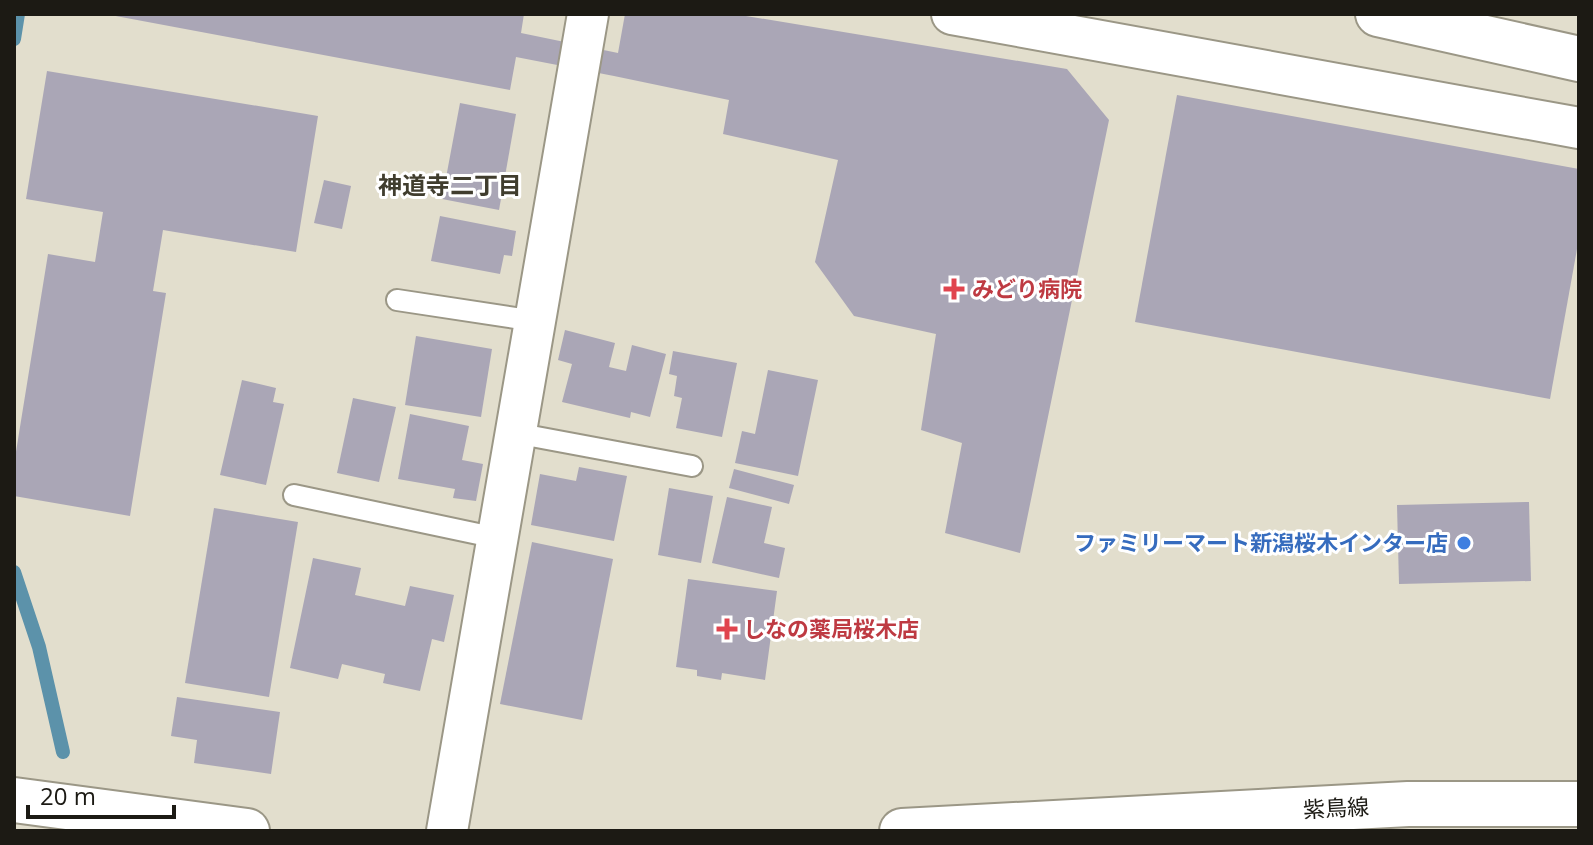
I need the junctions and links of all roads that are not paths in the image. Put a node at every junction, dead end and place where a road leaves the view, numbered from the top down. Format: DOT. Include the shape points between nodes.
graph roads {
  1 [pos="588,14"];
  2 [pos="952,14"];
  3 [pos="1378,14"];
  4 [pos="1579,59"];
  5 [pos="1579,128"];
  6 [pos="397,300"];
  7 [pos="535,321"];
  8 [pos="515,433"];
  9 [pos="692,466"];
  10 [pos="294,495"];
  11 [pos="497,538"];
  12 [pos="14,800"];
  13 [pos="1579,804"];
  14 [pos="247,831"];
  15 [pos="447,831"];
  16 [pos="902,831"];
  1 -- 7 [label="street"];
  2 -- 5 [label="street"];
  3 -- 4 [label="main road"];
  6 -- 7 [label="lane"];
  7 -- 8 [label="street"];
  8 -- 9 [label="lane"];
  8 -- 11 [label="street"];
  10 -- 11 [label="lane"];
  11 -- 15 [label="street"];
  12 -- 14 [label="main road"];
  13 -- 16 [label="main road, 紫鳥線" via="1408,804"];
}
